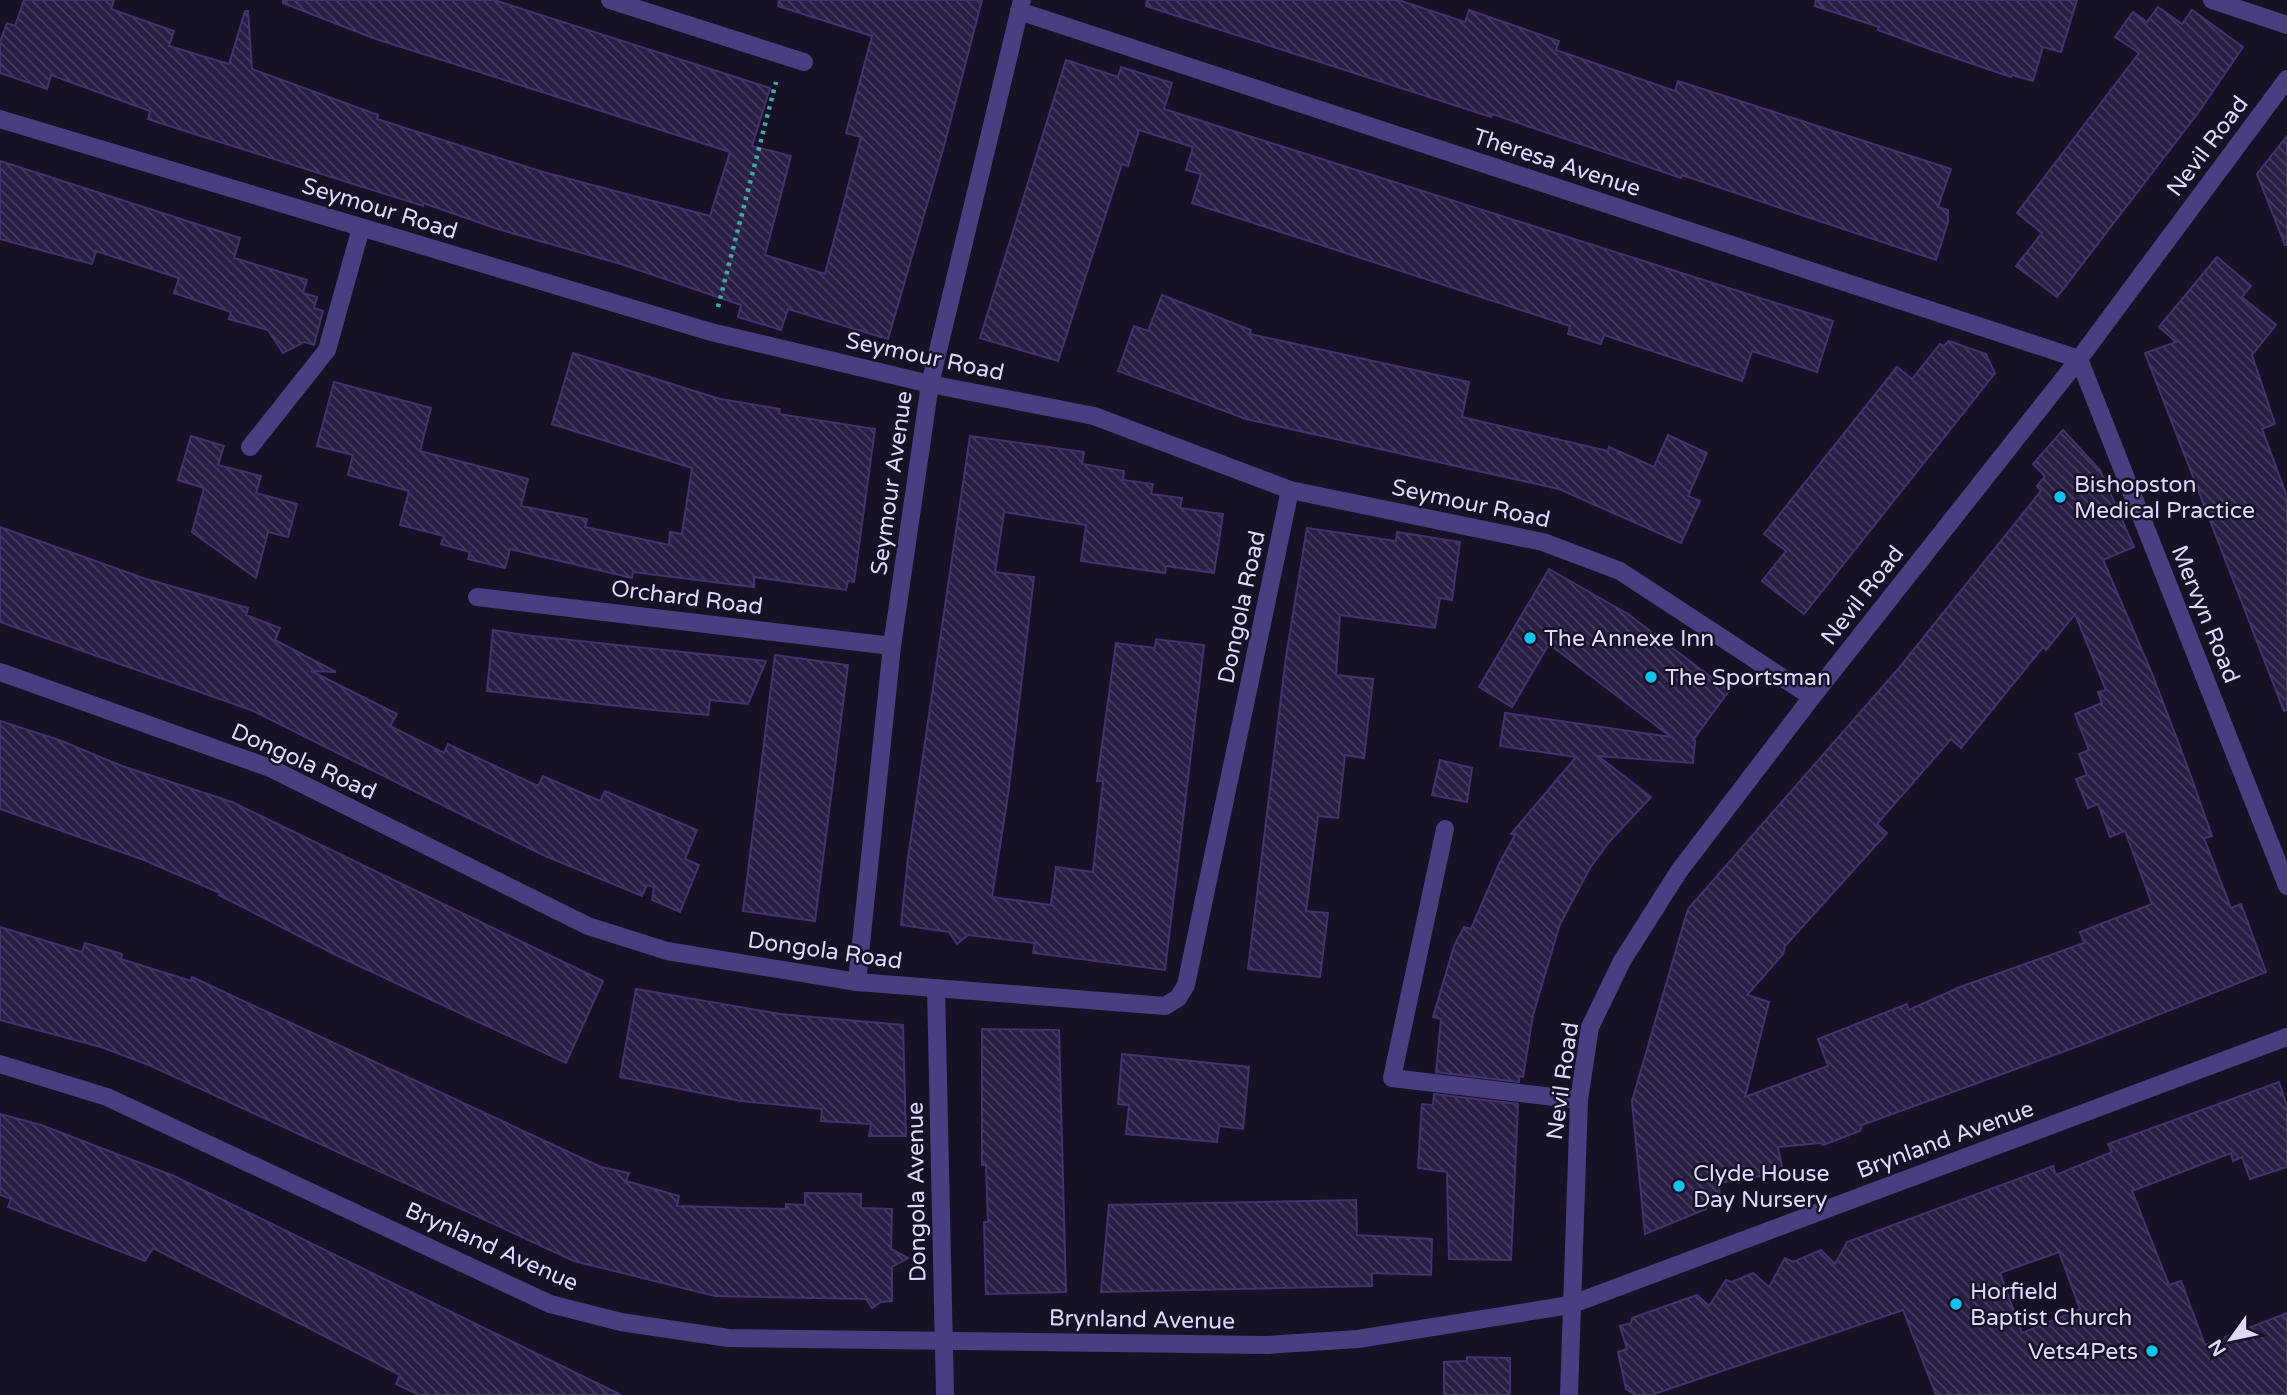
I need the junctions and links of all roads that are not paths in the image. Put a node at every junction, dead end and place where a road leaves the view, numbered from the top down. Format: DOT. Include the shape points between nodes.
graph roads {
  1 [pos="610,0"];
  2 [pos="2212,0"];
  3 [pos="1020,6"];
  4 [pos="2287,25"];
  5 [pos="804,62"];
  6 [pos="2287,79"];
  7 [pos="0,119"];
  8 [pos="361,228"];
  9 [pos="2079,359"];
  10 [pos="930,384"];
  11 [pos="250,447"];
  12 [pos="1290,490"];
  13 [pos="477,597"];
  14 [pos="892,646"];
  15 [pos="0,672"];
  16 [pos="1812,697"];
  17 [pos="1446,829"];
  18 [pos="2287,886"];
  19 [pos="857,982"];
  20 [pos="936,988"];
  21 [pos="2287,1037"];
  22 [pos="0,1064"];
  23 [pos="1580,1100"];
  24 [pos="1570,1304"];
  25 [pos="944,1342"];
  26 [pos="945,1395"];
  27 [pos="1569,1395"];
  1 -- 5 [label="street"];
  2 -- 4 [label="street"];
  3 -- 9 [label="street, Theresa Avenue"];
  3 -- 10 [label="street, Seymour Avenue"];
  6 -- 9 [label="street, Nevil Road"];
  7 -- 8 [label="street, Seymour Road"];
  8 -- 10 [label="street, Seymour Road" via="711,332"];
  8 -- 11 [label="street" via="327,350"];
  9 -- 16 [label="street, Nevil Road"];
  9 -- 18 [label="street, Mervyn Road"];
  10 -- 12 [label="street, Seymour Road" via="1094,416"];
  10 -- 14 [label="street, Seymour Avenue"];
  12 -- 16 [label="street, Seymour Road" via="1543,542 1620,571"];
  12 -- 20 [label="street, Dongola Road" via="1186,985 1178,998 1165,1006"];
  13 -- 14 [label="street, Orchard Road"];
  14 -- 19 [label="street, Seymour Avenue"];
  15 -- 19 [label="street, Dongola Road" via="270,768 588,926 667,951"];
  16 -- 23 [label="street, Nevil Road" via="1679,871 1622,961 1590,1027"];
  17 -- 23 [label="street" via="1392,1078"];
  19 -- 20 [label="street, Dongola Road"];
  20 -- 25 [label="street, Dongola Avenue"];
  21 -- 24 [label="street, Brynland Avenue"];
  22 -- 25 [label="street, Brynland Avenue" via="107,1097 550,1304 621,1322 728,1339"];
  23 -- 24 [label="street, Nevil Road"];
  24 -- 25 [label="street, Brynland Avenue" via="1358,1339 1267,1345"];
  24 -- 27 [label="street, Nevil Road"];
  25 -- 26 [label="street, Dongola Avenue"];
}
